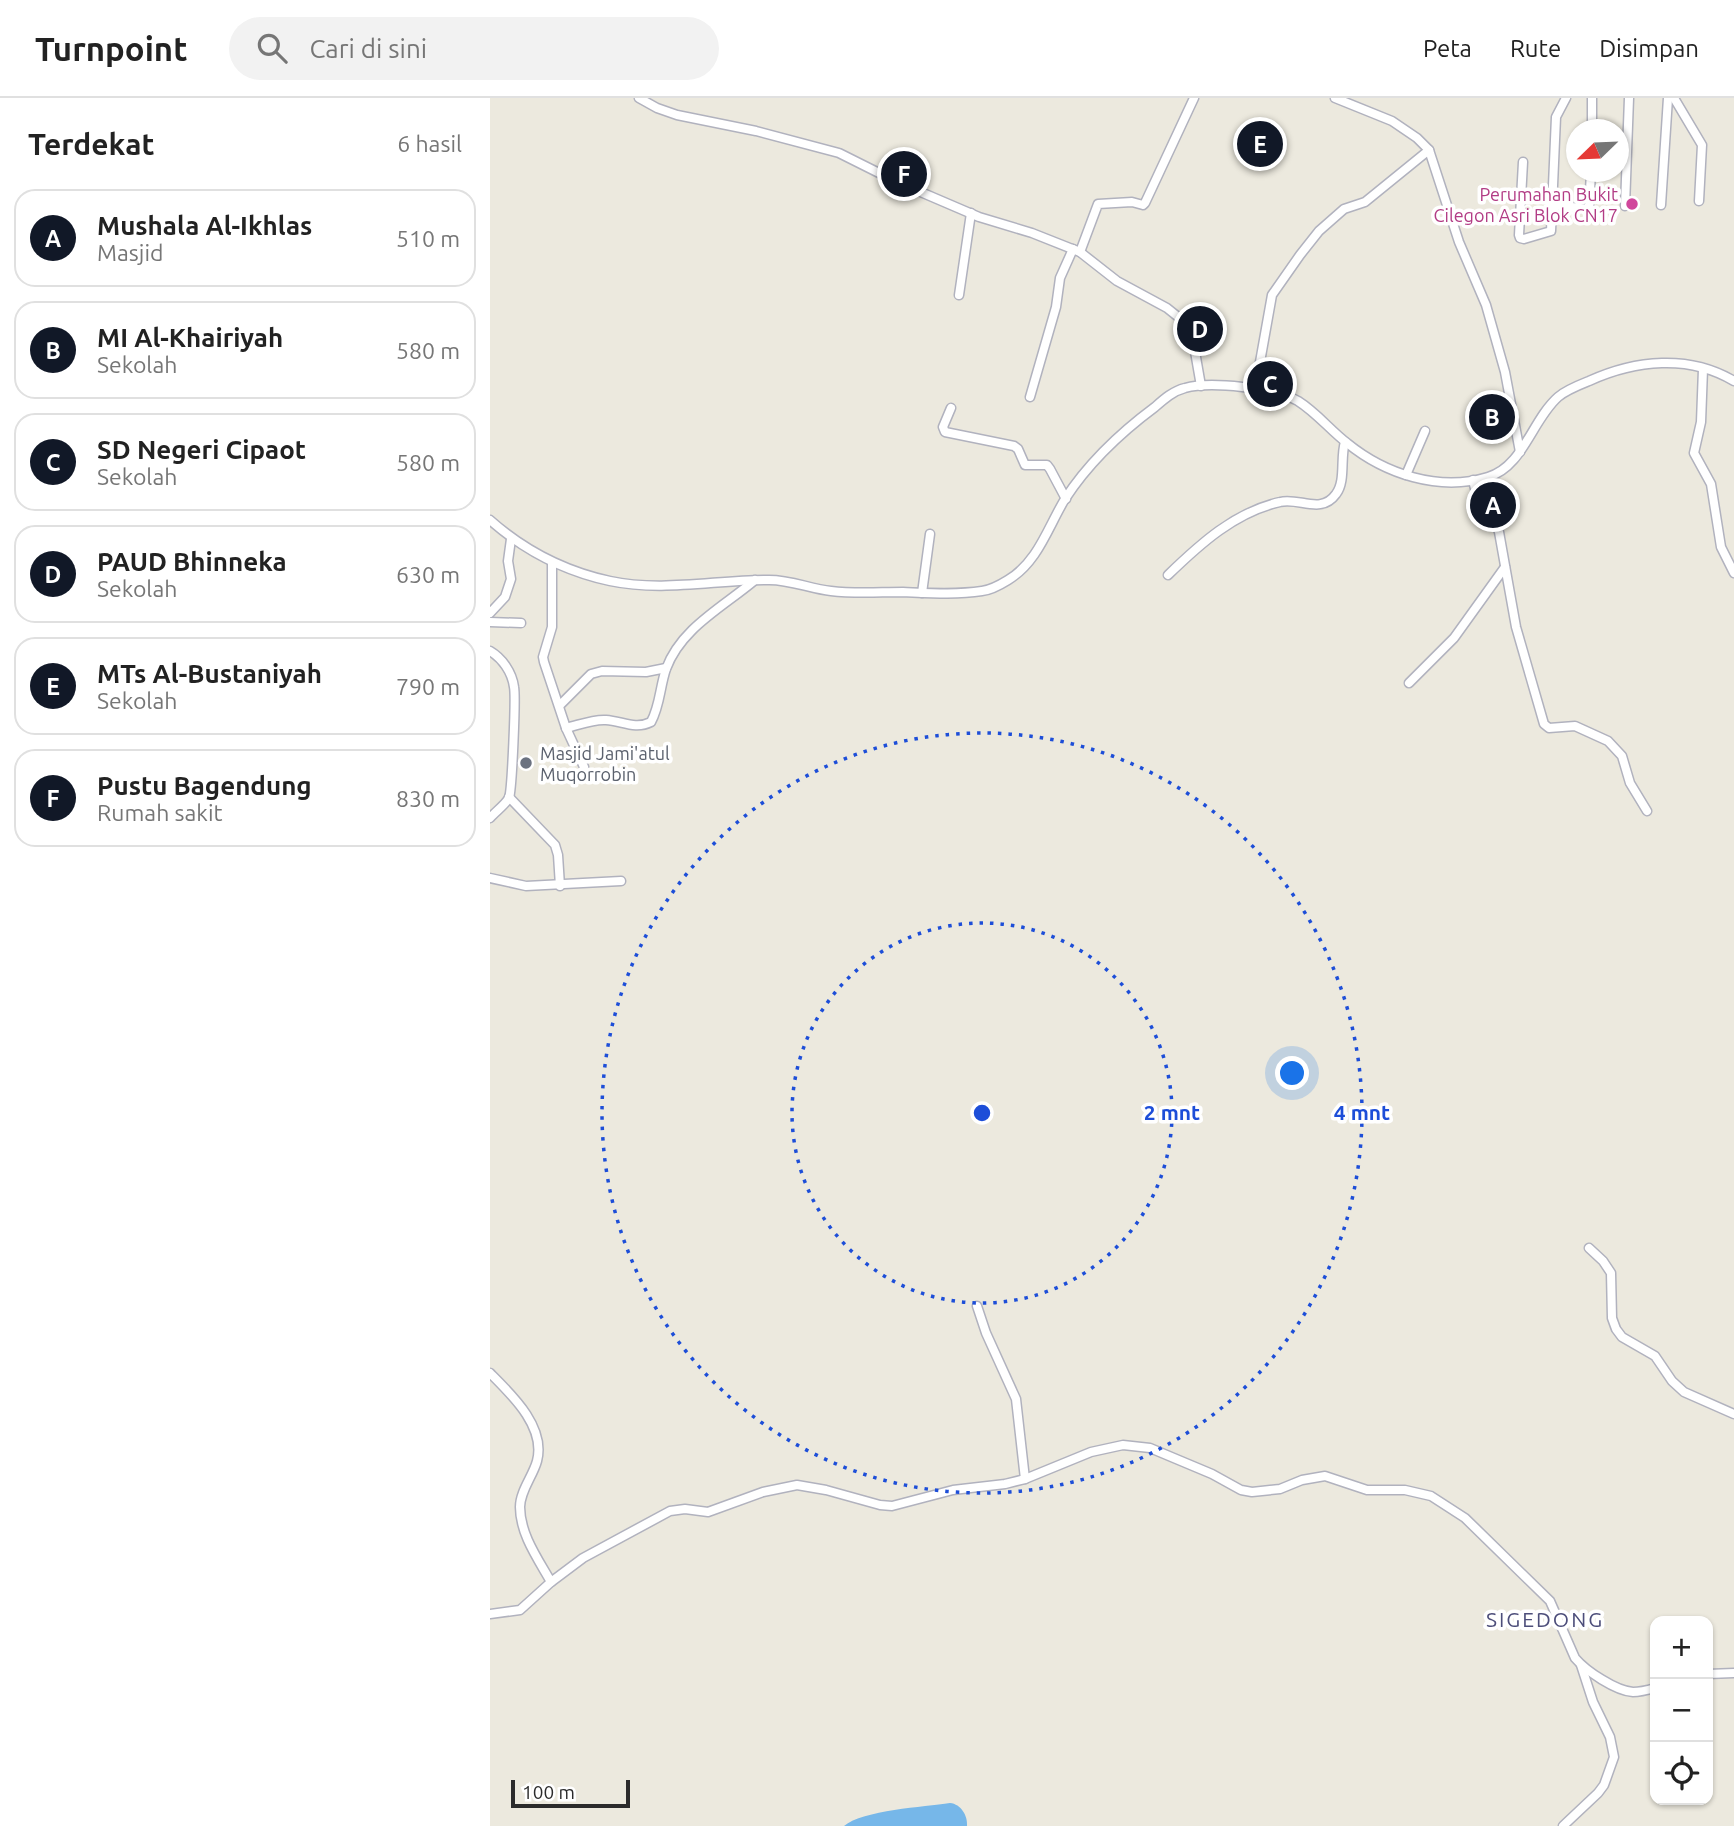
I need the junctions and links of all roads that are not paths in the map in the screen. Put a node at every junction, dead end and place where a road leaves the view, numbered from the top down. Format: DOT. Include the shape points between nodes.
graph roads {
  1 [pos="639,98"];
  2 [pos="1194,98"];
  3 [pos="1335,98"];
  4 [pos="1566,98"];
  5 [pos="1592,98"];
  6 [pos="1629,98"];
  7 [pos="1668,98"];
  8 [pos="1674,98"];
  9 [pos="1355,101"];
  10 [pos="1592,119"];
  11 [pos="1429,150"];
  12 [pos="1523,162"];
  13 [pos="1590,182"];
  14 [pos="1699,201"];
  15 [pos="1554,205"];
  16 [pos="1661,205"];
  17 [pos="1625,206"];
  18 [pos="971,213"];
  19 [pos="1077,251"];
  20 [pos="959,295"];
  21 [pos="1703,369"];
  22 [pos="1734,382"];
  23 [pos="1201,386"];
  24 [pos="1255,390"];
  25 [pos="1030,397"];
  26 [pos="951,408"];
  27 [pos="1425,431"];
  28 [pos="1345,442"];
  29 [pos="1520,452"];
  30 [pos="1406,475"];
  31 [pos="1473,480"];
  32 [pos="1066,499"];
  33 [pos="490,520"];
  34 [pos="930,534"];
  35 [pos="511,539"];
  36 [pos="552,563"];
  37 [pos="1505,567"];
  38 [pos="1734,573"];
  39 [pos="1168,575"];
  40 [pos="755,580"];
  41 [pos="922,593"];
  42 [pos="490,613"];
  43 [pos="490,622"];
  44 [pos="521,623"];
  45 [pos="490,651"];
  46 [pos="666,668"];
  47 [pos="1409,683"];
  48 [pos="560,705"];
  49 [pos="566,728"];
  50 [pos="584,767"];
  51 [pos="509,797"];
  52 [pos="1647,811"];
  53 [pos="490,818"];
  54 [pos="490,878"];
  55 [pos="621,881"];
  56 [pos="560,886"];
  57 [pos="1589,1248"];
  58 [pos="978,1306"];
  59 [pos="490,1373"];
  60 [pos="1734,1414"];
  61 [pos="1025,1479"];
  62 [pos="551,1582"];
  63 [pos="490,1614"];
  64 [pos="1581,1665"];
  65 [pos="1734,1672"];
  66 [pos="1713,1674"];
  67 [pos="1650,1689"];
  68 [pos="1563,1826"];
  1 -- 18 [label="street" via="677,115 839,153"];
  2 -- 19 [label="street" via="1145,204 1098,204"];
  3 -- 9 [label="street"];
  4 -- 15 [label="street" via="1556,117"];
  5 -- 10 [label="street"];
  6 -- 17 [label="street"];
  7 -- 16 [label="street"];
  8 -- 14 [label="street" via="1702,145"];
  9 -- 11 [label="street" via="1392,121"];
  11 -- 24 [label="street" via="1364,202 1344,209 1300,255 1272,295"];
  11 -- 29 [label="street" via="1459,242 1486,305"];
  12 -- 15 [label="street" via="1520,238 1551,231"];
  13 -- 15 [label="street" via="1589,209"];
  18 -- 19 [label="street"];
  18 -- 20 [label="street"];
  19 -- 23 [label="street" via="1182,320 1196,350"];
  19 -- 25 [label="street" via="1060,278"];
  21 -- 22 [label="street"];
  21 -- 29 [label="street" via="1639,363 1601,375 1558,397"];
  21 -- 38 [label="street" via="1701,422 1694,453 1711,484 1721,547"];
  23 -- 24 [label="street"];
  23 -- 32 [label="street" via="1174,392 1130,425 1104,449"];
  24 -- 28 [label="street" via="1290,397 1323,419"];
  26 -- 32 [label="street" via="945,432 1014,446 1025,465 1051,469"];
  27 -- 30 [label="street"];
  28 -- 30 [label="street" via="1373,463"];
  28 -- 39 [label="street" via="1340,484 1327,502 1280,502 1232,522"];
  29 -- 31 [label="street" via="1494,476"];
  30 -- 31 [label="street" via="1433,481"];
  31 -- 37 [label="street" via="1481,514 1499,532"];
  32 -- 41 [label="street" via="1030,562 1007,581 981,591"];
  33 -- 35 [label="street"];
  34 -- 41 [label="street"];
  35 -- 36 [label="street"];
  35 -- 42 [label="street" via="511,579 505,597"];
  36 -- 40 [label="street" via="628,584 680,586"];
  36 -- 48 [label="street" via="552,627 543,657"];
  37 -- 47 [label="street" via="1454,638"];
  37 -- 52 [label="street" via="1516,627 1544,724 1549,728 1575,726 1619,750 1634,792"];
  40 -- 41 [label="street" via="781,580 834,591"];
  40 -- 46 [label="street" via="701,621 678,646"];
  43 -- 44 [label="street"];
  45 -- 51 [label="street" via="499,656 514,685"];
  46 -- 48 [label="street" via="591,674"];
  46 -- 49 [label="street" via="651,722 631,726 608,720"];
  48 -- 49 [label="street"];
  49 -- 50 [label="street"];
  51 -- 53 [label="street"];
  51 -- 56 [label="street" via="555,845"];
  54 -- 56 [label="street" via="526,886"];
  55 -- 56 [label="street"];
  57 -- 60 [label="street" via="1611,1273 1612,1318 1622,1337 1655,1356 1684,1392"];
  58 -- 61 [label="street" via="1016,1399"];
  59 -- 62 [label="street" via="519,1404 536,1435 537,1461 520,1504 521,1515 525,1534"];
  61 -- 62 [label="street" via="886,1506 826,1490 789,1486 708,1512 670,1511 597,1549"];
  61 -- 64 [label="street" via="1091,1452 1123,1445 1150,1448 1252,1492 1325,1476 1367,1490 1405,1490 1431,1496 1465,1518 1550,1601"];
  62 -- 63 [label="street" via="520,1610"];
  64 -- 67 [label="street" via="1630,1692"];
  64 -- 68 [label="street" via="1614,1757 1604,1785"];
  65 -- 66 [label="street"];
}
